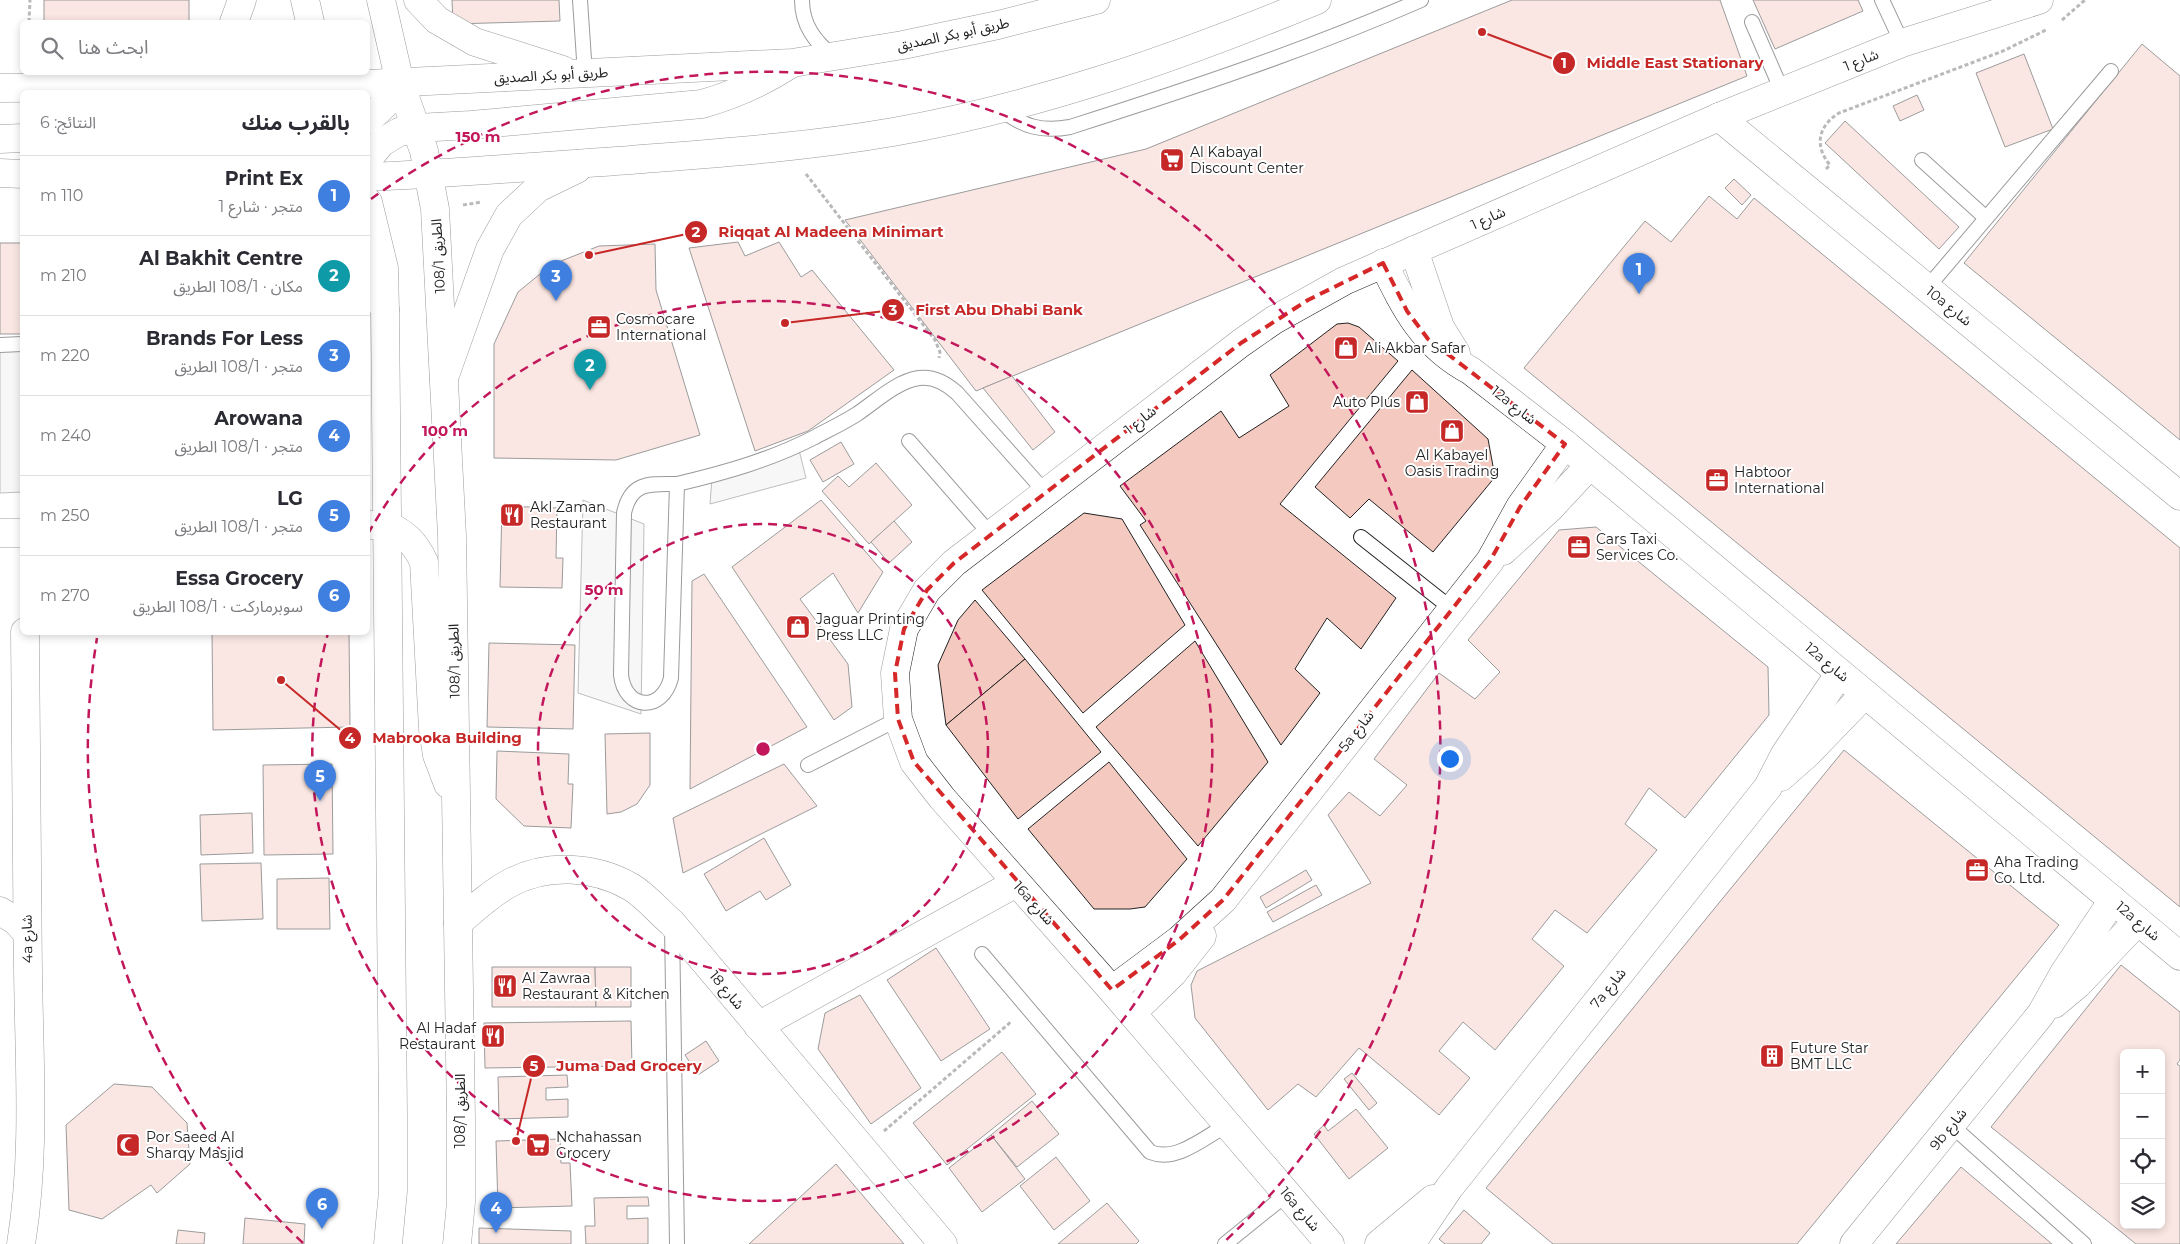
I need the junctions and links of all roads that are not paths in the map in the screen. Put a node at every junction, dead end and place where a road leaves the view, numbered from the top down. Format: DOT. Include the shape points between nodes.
graph roads {
  1 [pos="242,0"];
  2 [pos="305,0"];
  3 [pos="381,0"];
  4 [pos="418,0"];
  5 [pos="580,0"];
  6 [pos="802,0"];
  7 [pos="1096,0"];
  8 [pos="1317,0"];
  9 [pos="1421,0"];
  10 [pos="1882,0"];
  11 [pos="2039,0"];
  12 [pos="235,20"];
  13 [pos="310,20"];
  14 [pos="1752,22"];
  15 [pos="1902,43"];
  16 [pos="835,57"];
  17 [pos="792,63"];
  18 [pos="2111,71"];
  19 [pos="581,74"];
  20 [pos="177,75"];
  21 [pos="400,83"];
  22 [pos="326,84"];
  23 [pos="152,86"];
  24 [pos="0,88"];
  25 [pos="1782,92"];
  26 [pos="1001,109"];
  27 [pos="1719,117"];
  28 [pos="370,118"];
  29 [pos="417,128"];
  30 [pos="20,138"];
  31 [pos="0,139"];
  32 [pos="370,157"];
  33 [pos="1922,160"];
  34 [pos="613,161"];
  35 [pos="0,173"];
  36 [pos="20,174"];
  37 [pos="430,174"];
  38 [pos="370,177"];
  39 [pos="370,210"];
  40 [pos="1986,218"];
  41 [pos="1414,250"];
  42 [pos="1384,263"];
  43 [pos="370,283"];
  44 [pos="1927,288"];
  45 [pos="385,310"];
  46 [pos="20,344"];
  47 [pos="0,345"];
  48 [pos="1471,372"];
  49 [pos="444,378"];
  50 [pos="909,441"];
  51 [pos="1565,444"];
  52 [pos="1590,465"];
  53 [pos="676,484"];
  54 [pos="1046,493"];
  55 [pos="2180,496"];
  56 [pos="378,525"];
  57 [pos="0,533"];
  58 [pos="20,533"];
  59 [pos="992,535"];
  60 [pos="1361,538"];
  61 [pos="1490,561"];
  62 [pos="1452,609"];
  63 [pos="25,635"];
  64 [pos="1840,673"];
  65 [pos="1865,694"];
  66 [pos="898,719"];
  67 [pos="808,765"];
  68 [pos="1768,787"];
  69 [pos="456,804"];
  70 [pos="1016,883"];
  71 [pos="1223,900"];
  72 [pos="2113,900"];
  73 [pos="0,911"];
  74 [pos="2138,921"];
  75 [pos="458,923"];
  76 [pos="672,923"];
  77 [pos="27,933"];
  78 [pos="982,954"];
  79 [pos="2180,956"];
  80 [pos="1112,990"];
  81 [pos="1132,1013"];
  82 [pos="2041,1014"];
  83 [pos="758,1026"];
  84 [pos="1228,1124"];
  85 [pos="1951,1125"];
  86 [pos="1449,1188"];
  87 [pos="1287,1194"];
  88 [pos="22,1234"];
  89 [pos="0,1238"];
  90 [pos="388,1244"];
  91 [pos="458,1244"];
  92 [pos="677,1244"];
  93 [pos="943,1244"];
  94 [pos="1225,1244"];
  95 [pos="1330,1244"];
  96 [pos="1379,1244"];
  97 [pos="1411,1244"];
  98 [pos="1854,1244"];
  99 [pos="2084,1244"];
  1 -- 12 [label="street"];
  2 -- 13 [label="street"];
  3 -- 21 [label="street, 108/1 الطريق"];
  4 -- 19 [label="street" via="437,20 475,42"];
  5 -- 19 [label="lane"];
  6 -- 16 [label="lane" via="806,24 813,37"];
  7 -- 16 [label="street, طريق أبو بكر الصديق" via="998,25"];
  8 -- 26 [label="street" via="1107,80"];
  9 -- 26 [label="lane" via="1290,53 1070,127 1052,130 1033,128 1016,121"];
  10 -- 15 [label="lane"];
  11 -- 15 [label="street, شارع 1"];
  14 -- 25 [label="lane"];
  15 -- 25 [label="street, شارع 1"];
  16 -- 17 [label="street, طريق أبو بكر الصديق"];
  17 -- 19 [label="street, طريق أبو بكر الصديق"];
  17 -- 29 [label="street" via="734,95 702,104 472,126"];
  18 -- 40 [label="lane"];
  19 -- 21 [label="street, طريق أبو بكر الصديق"];
  20 -- 23 [label="street"];
  21 -- 22 [label="street, طريق أبو بكر الصديق"];
  21 -- 28 [label="street" via="388,101"];
  21 -- 29 [label="street, 108/1 الطريق"];
  22 -- 23 [label="street, طريق أبو بكر الصديق"];
  23 -- 24 [label="street, طريق أبو بكر الصديق"];
  25 -- 27 [label="street, شارع 1"];
  26 -- 34 [label="street" via="894,132 785,148"];
  27 -- 41 [label="street, شارع 1"];
  27 -- 44 [label="street, 10a شارع"];
  29 -- 32 [label="street" via="400,132 381,143"];
  29 -- 37 [label="street, 108/1 الطريق"];
  30 -- 31 [label="street"];
  33 -- 40 [label="lane"];
  34 -- 37 [label="street"];
  34 -- 49 [label="street" via="573,170 538,188 509,215 490,248"];
  35 -- 36 [label="street"];
  37 -- 38 [label="street"];
  37 -- 49 [label="street, 108/1 الطريق" via="435,209"];
  39 -- 45 [label="street" via="384,268"];
  40 -- 44 [label="lane"];
  41 -- 42 [label="street, شارع 1"];
  41 -- 48 [label="street, 12a شارع" via="1440,327"];
  42 -- 48 [label="street, 12a شارع" via="1417,326 1441,351"];
  42 -- 54 [label="street, شارع 1" via="1308,300 1241,343"];
  43 -- 45 [label="street"];
  44 -- 55 [label="street, 10a شارع"];
  45 -- 56 [label="street"];
  46 -- 47 [label="lane"];
  48 -- 51 [label="street, 12a شارع"];
  49 -- 69 [label="street, 108/1 الطريق" via="452,536"];
  50 -- 59 [label="lane"];
  51 -- 52 [label="street, 12a شارع"];
  51 -- 61 [label="street, 5a شارع" via="1520,507"];
  52 -- 61 [label="street, 5a شارع" via="1527,531"];
  52 -- 64 [label="street, 12a شارع"];
  53 -- 53 [label="lane" via="644,485 630,496 624,513 621,675 622,687 638,702 650,703 661,698 671,678"];
  53 -- 54 [label="lane" via="768,458 855,415 906,381 934,378 957,392"];
  54 -- 59 [label="street, شارع 1"];
  56 -- 69 [label="street" via="404,533 424,562 433,729 437,754"];
  56 -- 90 [label="street" via="393,1114 393,1191"];
  57 -- 58 [label="street"];
  59 -- 66 [label="street, 16a شارع" via="954,563 927,590 904,629 895,673"];
  60 -- 62 [label="lane"];
  61 -- 62 [label="street, 5a شارع"];
  62 -- 71 [label="street, 5a شارع"];
  63 -- 77 [label="street, 4a شارع"];
  64 -- 65 [label="street, 12a شارع"];
  64 -- 68 [label="street, 7a شارع" via="1785,754"];
  65 -- 68 [label="street, 7a شارع" via="1807,754"];
  65 -- 72 [label="street, 12a شارع"];
  66 -- 67 [label="lane"];
  66 -- 70 [label="street, 16a شارع" via="914,762"];
  68 -- 86 [label="street, 7a شارع"];
  69 -- 75 [label="street, 108/1 الطريق"];
  70 -- 80 [label="street, 16a شارع"];
  70 -- 83 [label="street"];
  71 -- 80 [label="street, 5a شارع" via="1180,940"];
  71 -- 81 [label="street, 5a شارع" via="1187,956"];
  72 -- 74 [label="street, 12a شارع"];
  72 -- 82 [label="street, 9b شارع"];
  73 -- 77 [label="street"];
  74 -- 79 [label="street, 12a شارع"];
  74 -- 82 [label="street, 9b شارع" via="2078,984"];
  75 -- 76 [label="street, شارع 18" via="510,883 540,871 571,869 603,874 632,888"];
  75 -- 91 [label="street, 108/1 الطريق" via="461,1155"];
  76 -- 83 [label="street, شارع 18"];
  76 -- 92 [label="lane"];
  77 -- 88 [label="street, 4a شارع" via="31,1124"];
  78 -- 84 [label="lane" via="1150,1152 1171,1156"];
  80 -- 81 [label="street, 16a شارع"];
  81 -- 84 [label="street, 16a شارع"];
  82 -- 85 [label="street, 9b شارع"];
  83 -- 93 [label="street, شارع 18"];
  84 -- 87 [label="street, 16a شارع"];
  85 -- 98 [label="street, 9b شارع"];
  85 -- 99 [label="lane"];
  86 -- 96 [label="street, 7a شارع"];
  86 -- 97 [label="street, 7a شارع"];
  87 -- 94 [label="lane"];
  87 -- 95 [label="street, 16a شارع"];
  88 -- 89 [label="street"];
}
